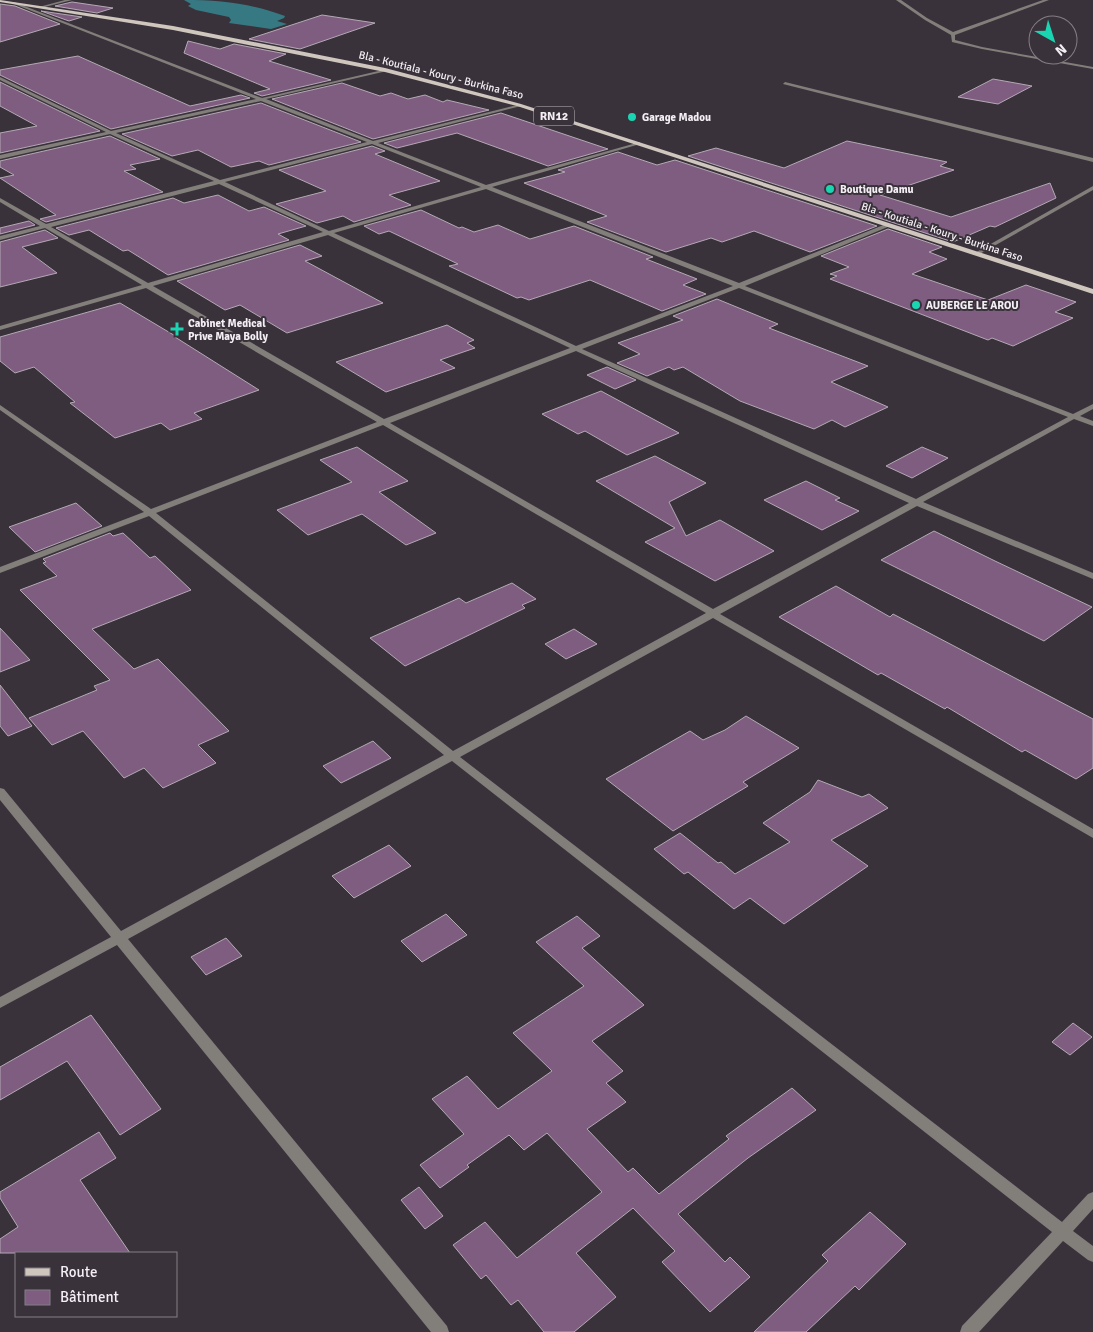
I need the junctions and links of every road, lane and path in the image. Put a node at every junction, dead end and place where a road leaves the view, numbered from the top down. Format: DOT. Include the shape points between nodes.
graph roads {
  1 [pos="70,0"];
  2 [pos="898,0"];
  3 [pos="1047,0"];
  4 [pos="0,1"];
  5 [pos="15,3"];
  6 [pos="41,7"];
  7 [pos="954,34"];
  8 [pos="1093,68"];
  9 [pos="385,70"];
  10 [pos="0,78"];
  11 [pos="785,83"];
  12 [pos="260,100"];
  13 [pos="519,104"];
  14 [pos="110,132"];
  15 [pos="370,143"];
  16 [pos="638,143"];
  17 [pos="0,156"];
  18 [pos="1093,160"];
  19 [pos="220,182"];
  20 [pos="485,187"];
  21 [pos="1093,188"];
  22 [pos="0,200"];
  23 [pos="888,224"];
  24 [pos="46,226"];
  25 [pos="328,232"];
  26 [pos="0,238"];
  27 [pos="976,254"];
  28 [pos="147,285"];
  29 [pos="738,286"];
  30 [pos="1093,292"];
  31 [pos="0,328"];
  32 [pos="575,348"];
  33 [pos="1093,406"];
  34 [pos="0,407"];
  35 [pos="1073,416"];
  36 [pos="384,422"];
  37 [pos="1093,424"];
  38 [pos="915,502"];
  39 [pos="150,512"];
  40 [pos="0,570"];
  41 [pos="1093,576"];
  42 [pos="712,613"];
  43 [pos="451,755"];
  44 [pos="0,792"];
  45 [pos="1093,834"];
  46 [pos="117,938"];
  47 [pos="0,1003"];
  48 [pos="1093,1199"];
  49 [pos="1063,1232"];
  50 [pos="1093,1255"];
  51 [pos="441,1332"];
  52 [pos="968,1332"];
  1 -- 6 [label="street"];
  2 -- 7 [label="street" via="926,20"];
  3 -- 7 [label="street"];
  4 -- 5 [label="main road, Bla - Koutiala - Koury - Burkina Faso / RN12"];
  5 -- 6 [label="main road, Bla - Koutiala - Koury - Burkina Faso / RN12"];
  5 -- 12 [label="street"];
  6 -- 9 [label="main road, Bla - Koutiala - Koury - Burkina Faso / RN12" via="173,28"];
  7 -- 8 [label="street" via="954,41 982,48"];
  9 -- 12 [label="street"];
  9 -- 13 [label="main road, Bla - Koutiala - Koury - Burkina Faso / RN12"];
  10 -- 14 [label="street"];
  11 -- 18 [label="street"];
  12 -- 14 [label="street"];
  12 -- 15 [label="street"];
  13 -- 15 [label="street"];
  13 -- 16 [label="main road, Bla - Koutiala - Koury - Burkina Faso / RN12"];
  14 -- 17 [label="street"];
  14 -- 19 [label="street"];
  15 -- 19 [label="street"];
  15 -- 20 [label="street"];
  16 -- 20 [label="street"];
  16 -- 23 [label="main road, Bla - Koutiala - Koury - Burkina Faso / RN12"];
  19 -- 24 [label="street"];
  19 -- 25 [label="street"];
  20 -- 25 [label="street"];
  20 -- 29 [label="street"];
  21 -- 27 [label="street"];
  22 -- 24 [label="street"];
  23 -- 27 [label="main road, Bla - Koutiala - Koury - Burkina Faso / RN12"];
  23 -- 29 [label="street"];
  24 -- 26 [label="street"];
  24 -- 28 [label="street"];
  25 -- 28 [label="street"];
  25 -- 32 [label="street"];
  27 -- 30 [label="main road, Bla - Koutiala - Koury - Burkina Faso / RN12"];
  28 -- 31 [label="street"];
  28 -- 36 [label="street"];
  29 -- 32 [label="street"];
  29 -- 35 [label="street"];
  32 -- 36 [label="street"];
  32 -- 38 [label="street"];
  33 -- 35 [label="street"];
  34 -- 39 [label="street"];
  35 -- 37 [label="street"];
  35 -- 38 [label="street"];
  36 -- 39 [label="street"];
  36 -- 42 [label="street"];
  38 -- 41 [label="street"];
  38 -- 42 [label="street"];
  39 -- 40 [label="street"];
  39 -- 43 [label="street"];
  42 -- 43 [label="street"];
  42 -- 45 [label="street"];
  43 -- 46 [label="street"];
  43 -- 49 [label="street"];
  44 -- 46 [label="street"];
  46 -- 47 [label="street"];
  46 -- 51 [label="street"];
  48 -- 49 [label="street"];
  49 -- 50 [label="street"];
  49 -- 52 [label="street"];
}
